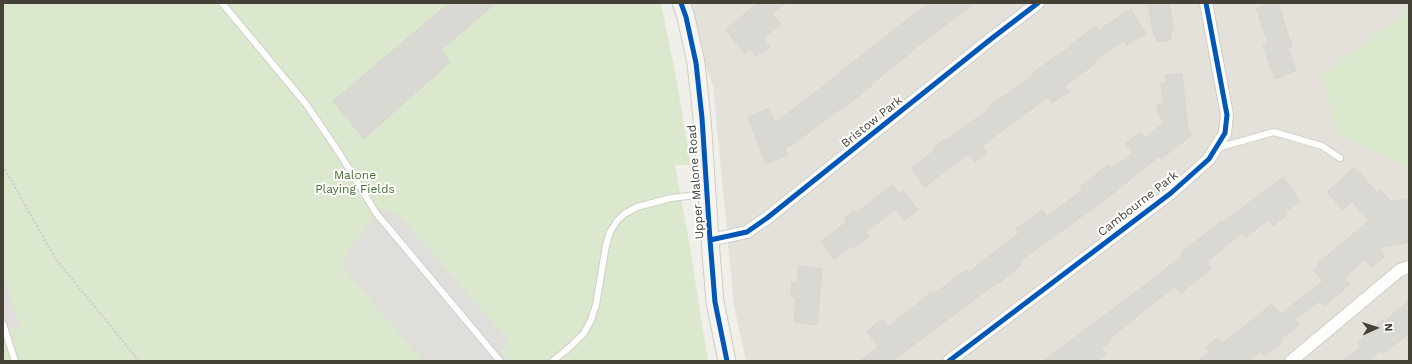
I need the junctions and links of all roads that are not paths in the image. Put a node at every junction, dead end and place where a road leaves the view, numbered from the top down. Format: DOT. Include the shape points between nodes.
graph roads {
  1 [pos="222,3"];
  2 [pos="681,3"];
  3 [pos="1038,3"];
  4 [pos="1206,3"];
  5 [pos="1216,148"];
  6 [pos="1340,158"];
  7 [pos="707,193"];
  8 [pos="710,240"];
  9 [pos="1409,267"];
  10 [pos="3,324"];
  11 [pos="15,361"];
  12 [pos="500,361"];
  13 [pos="553,361"];
  14 [pos="726,361"];
  15 [pos="949,361"];
  16 [pos="1290,361"];
  1 -- 12 [label="lane" via="306,104 376,213"];
  2 -- 7 [label="main road, Upper Malone Road" via="696,63"];
  3 -- 8 [label="street, Bristow Park" via="767,218 747,232"];
  4 -- 5 [label="street, Cambourne Park" via="1227,115 1225,133"];
  5 -- 6 [label="lane" via="1274,132 1322,146"];
  5 -- 15 [label="street, Cambourne Park" via="1209,159 1171,193"];
  7 -- 8 [label="main road, Upper Malone Road"];
  7 -- 13 [label="lane" via="671,198 637,207 617,221 606,246 591,320 584,333"];
  8 -- 14 [label="main road, Upper Malone Road" via="715,302"];
  9 -- 16 [label="street" via="1400,270"];
  10 -- 11 [label="lane"];
}
